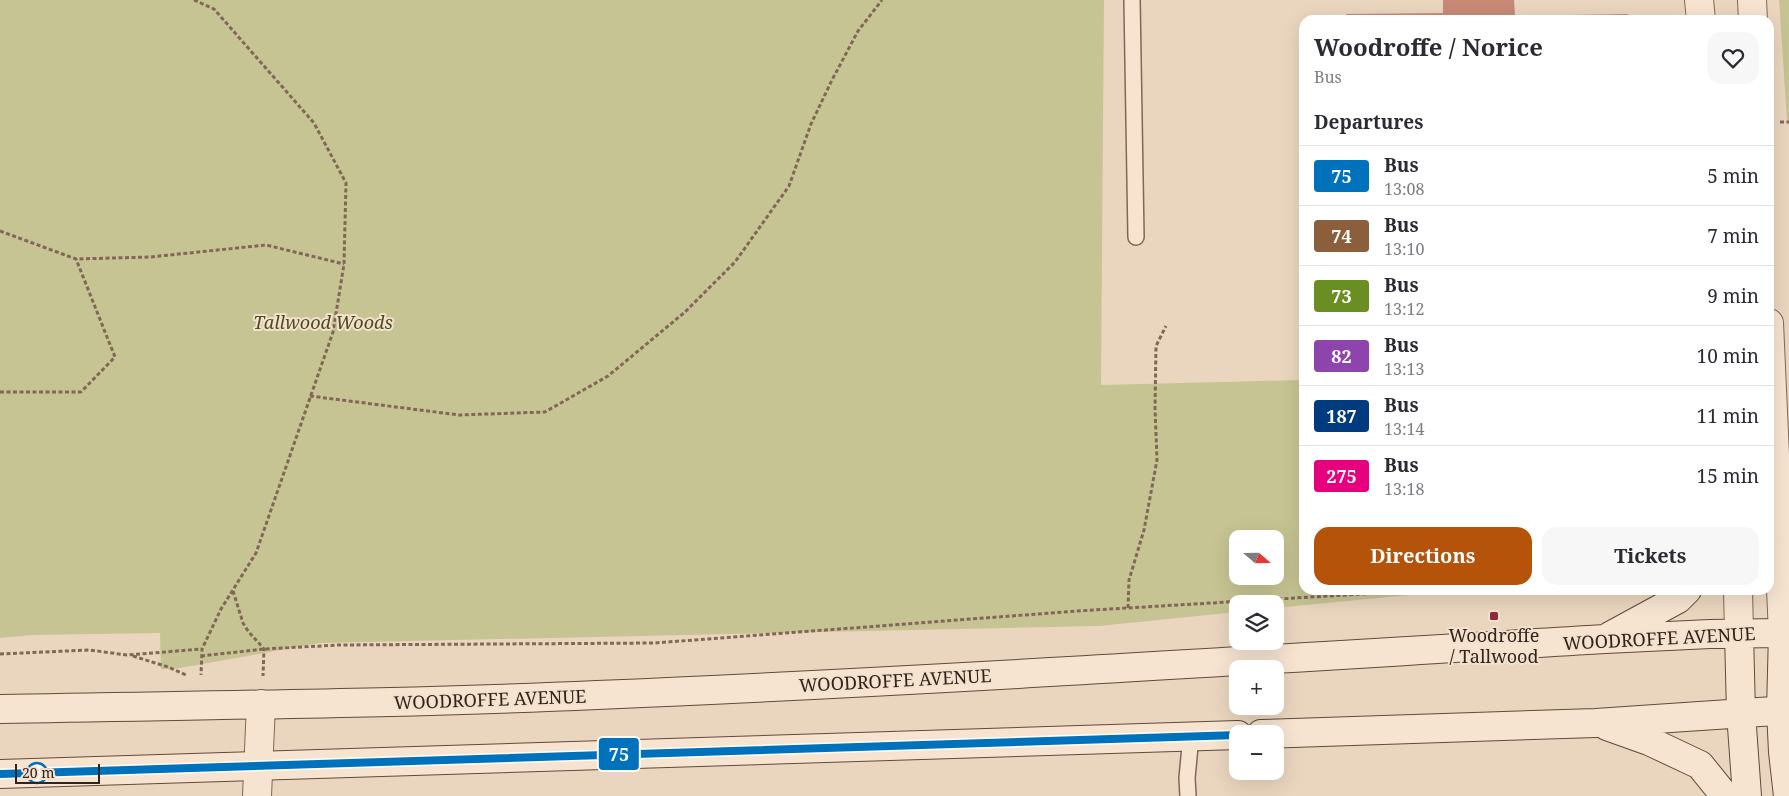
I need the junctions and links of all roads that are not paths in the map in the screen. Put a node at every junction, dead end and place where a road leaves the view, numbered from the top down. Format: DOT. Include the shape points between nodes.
graph roads {
  1 [pos="1132,0"];
  2 [pos="1699,0"];
  3 [pos="1752,0"];
  4 [pos="1700,15"];
  5 [pos="1753,15"];
  6 [pos="1136,237"];
  7 [pos="1774,391"];
  8 [pos="1784,528"];
  9 [pos="1682,595"];
  10 [pos="1738,595"];
  11 [pos="1739,633"];
  12 [pos="1786,633"];
  13 [pos="1605,639"];
  14 [pos="261,704"];
  15 [pos="0,709"];
  16 [pos="1785,710"];
  17 [pos="1741,713"];
  18 [pos="1596,723"];
  19 [pos="1284,733"];
  20 [pos="1229,734"];
  21 [pos="1191,736"];
  22 [pos="258,766"];
  23 [pos="0,774"];
  24 [pos="257,796"];
  25 [pos="1188,796"];
  26 [pos="1725,796"];
  27 [pos="1747,796"];
  28 [pos="1788,796"];
  1 -- 6 [label="lane"];
  2 -- 4 [label="main road"];
  3 -- 5 [label="main road"];
  7 -- 8 [label="main road"];
  8 -- 12 [label="main road"];
  9 -- 13 [label="main road"];
  10 -- 11 [label="main road"];
  11 -- 12 [label="main road, WOODROFFE AVENUE"];
  11 -- 13 [label="main road, WOODROFFE AVENUE"];
  11 -- 17 [label="main road"];
  12 -- 16 [label="main road"];
  13 -- 14 [label="main road, WOODROFFE AVENUE" via="595,696"];
  14 -- 15 [label="main road, WOODROFFE AVENUE"];
  14 -- 22 [label="main road"];
  16 -- 17 [label="main road"];
  16 -- 28 [label="main road" via="1783,752"];
  17 -- 18 [label="main road"];
  17 -- 27 [label="main road"];
  18 -- 19 [label="main road"];
  18 -- 26 [label="main road" via="1649,741 1700,765"];
  20 -- 21 [label="main road"];
  21 -- 22 [label="main road"];
  21 -- 25 [label="lane"];
  22 -- 23 [label="main road"];
  22 -- 24 [label="main road"];
}
